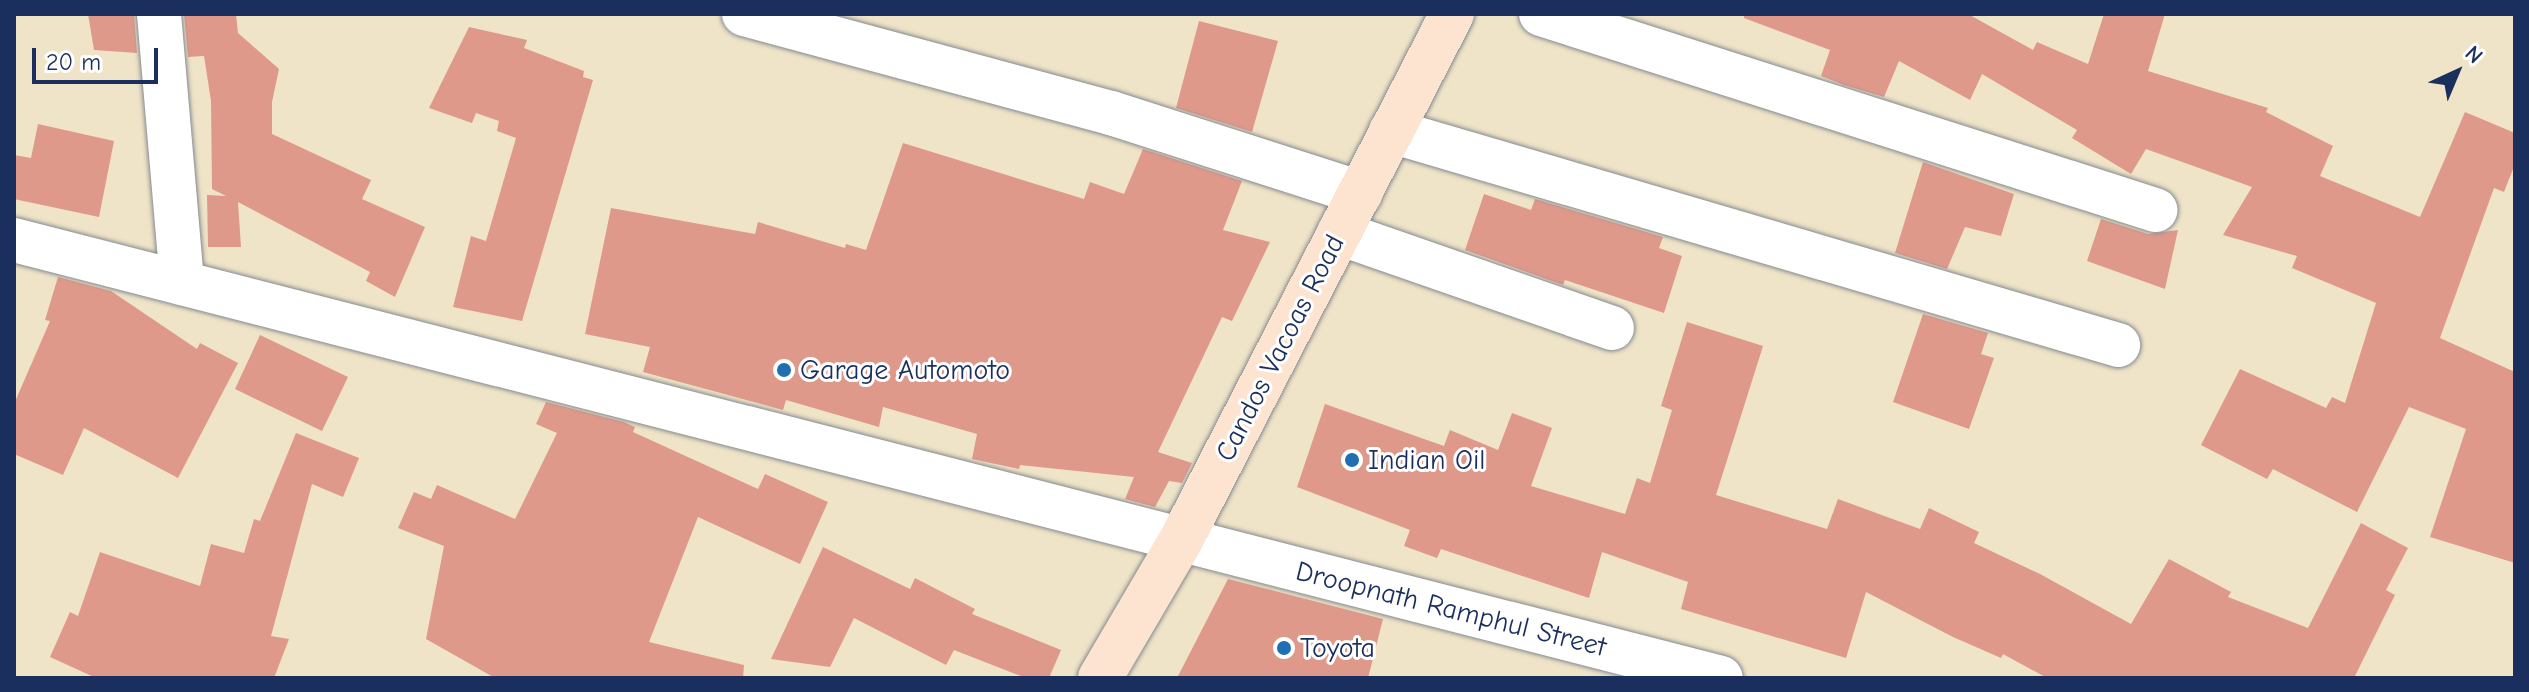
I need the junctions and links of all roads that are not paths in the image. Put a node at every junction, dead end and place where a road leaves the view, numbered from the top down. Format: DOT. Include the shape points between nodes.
graph roads {
  1 [pos="159,14"];
  2 [pos="744,14"];
  3 [pos="1452,14"];
  4 [pos="1541,14"];
  5 [pos="1391,131"];
  6 [pos="1360,193"];
  7 [pos="2155,210"];
  8 [pos="1339,233"];
  9 [pos="14,240"];
  10 [pos="182,283"];
  11 [pos="1612,328"];
  12 [pos="2118,345"];
  13 [pos="1181,540"];
  14 [pos="1100,678"];
  15 [pos="1721,678"];
  1 -- 10 [label="street"];
  2 -- 6 [label="street" via="1111,113"];
  3 -- 5 [label="main road, Candos Vacoas Road"];
  4 -- 7 [label="street"];
  5 -- 6 [label="main road, Candos Vacoas Road"];
  5 -- 12 [label="street"];
  6 -- 8 [label="main road, Candos Vacoas Road"];
  8 -- 11 [label="street"];
  8 -- 13 [label="main road, Candos Vacoas Road"];
  9 -- 10 [label="street, Droopnath Ramphul Street"];
  10 -- 13 [label="street, Droopnath Ramphul Street"];
  13 -- 14 [label="main road, Candos Vacoas Road"];
  13 -- 15 [label="street, Droopnath Ramphul Street"];
}
